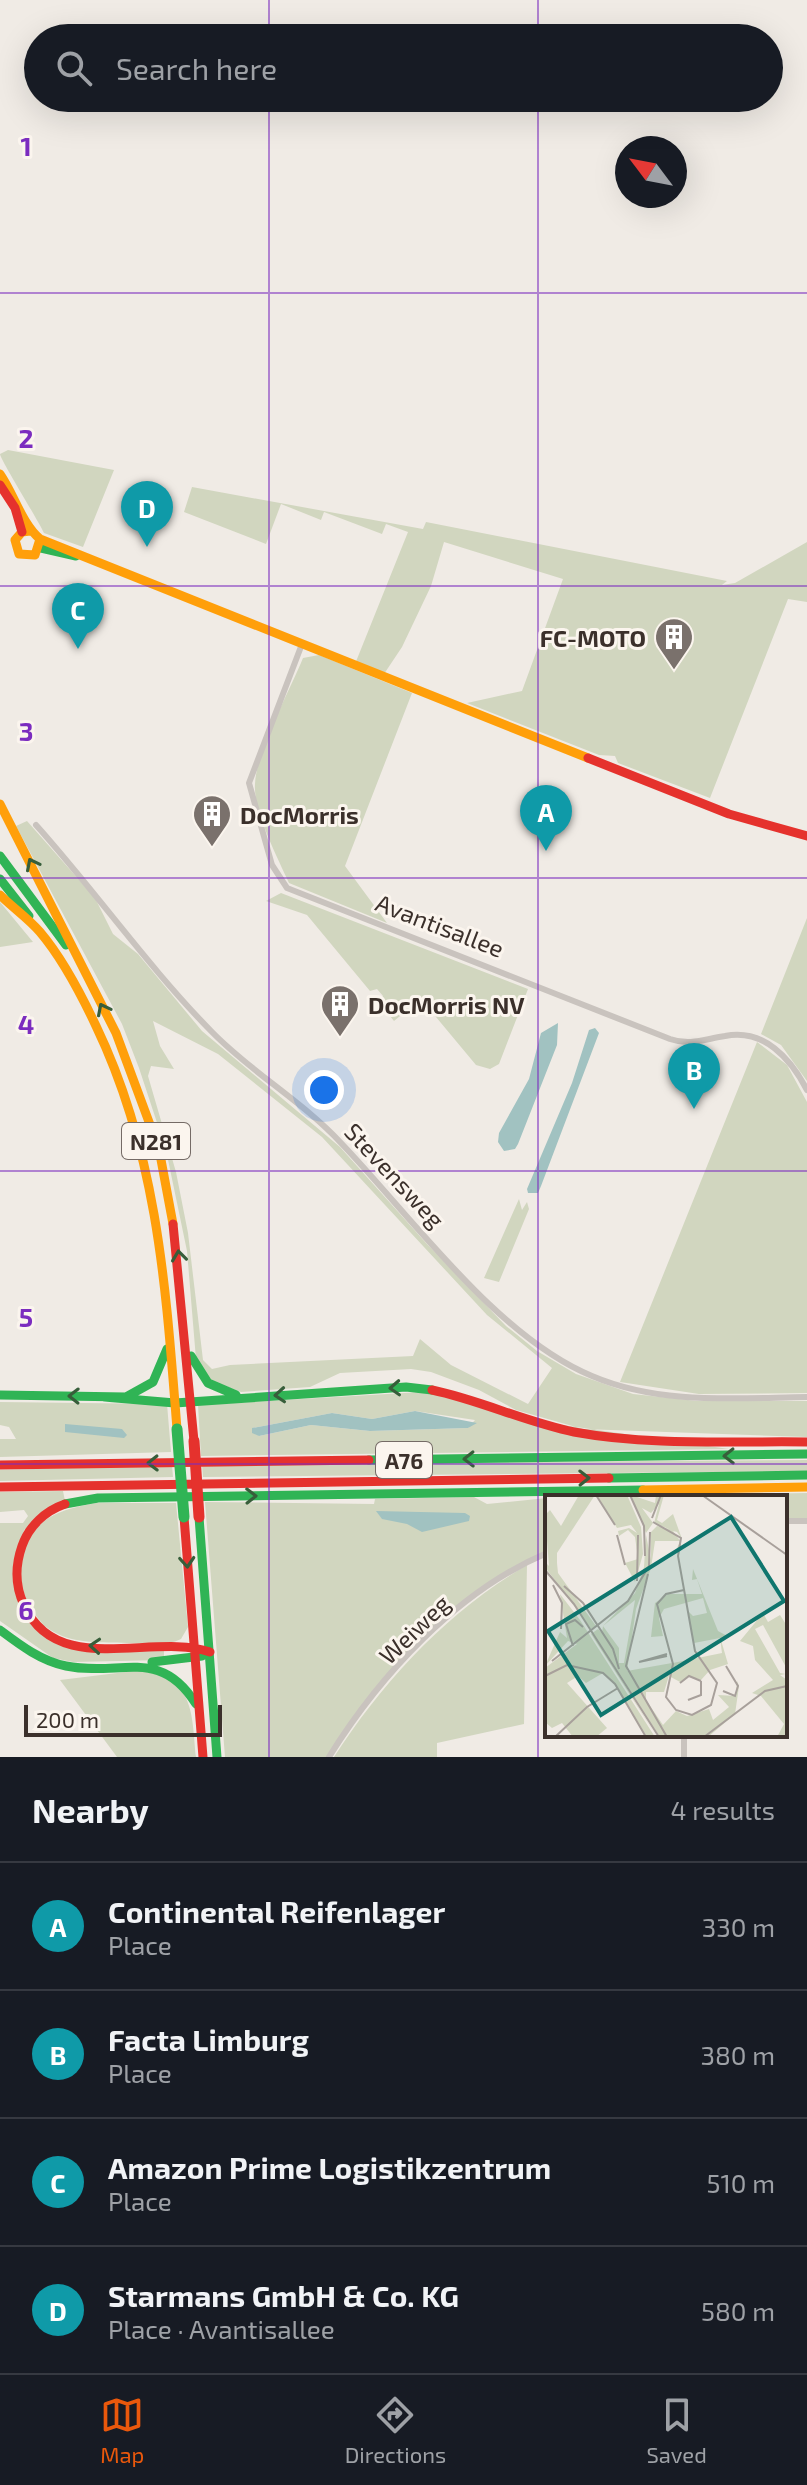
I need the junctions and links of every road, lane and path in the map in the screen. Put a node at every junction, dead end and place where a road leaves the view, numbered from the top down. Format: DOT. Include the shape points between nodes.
graph roads {
  1 [pos="0,474"];
  2 [pos="0,485"];
  3 [pos="26,532"];
  4 [pos="41,544"];
  5 [pos="302,644"];
  6 [pos="0,804"];
  7 [pos="36,825"];
  8 [pos="807,836"];
  9 [pos="0,856"];
  10 [pos="0,879"];
  11 [pos="0,895"];
  12 [pos="42,934"];
  13 [pos="77,962"];
  14 [pos="807,1090"];
  15 [pos="171,1333"];
  16 [pos="187,1346"];
  17 [pos="0,1395"];
  18 [pos="104,1397"];
  19 [pos="807,1397"];
  20 [pos="244,1398"];
  21 [pos="192,1401"];
  22 [pos="175,1403"];
  23 [pos="807,1442"];
  24 [pos="807,1454"];
  25 [pos="0,1465"];
  26 [pos="807,1475"];
  27 [pos="0,1487"];
  28 [pos="807,1487"];
  29 [pos="545,1554"];
  30 [pos="0,1630"];
  31 [pos="193,1646"];
  32 [pos="210,1652"];
  33 [pos="196,1659"];
  34 [pos="134,1667"];
  35 [pos="200,1712"];
  36 [pos="203,1757"];
  37 [pos="217,1757"];
  38 [pos="329,1757"];
  1 -- 3 [label="main road" via="17,499"];
  2 -- 3 [label="main road"];
  3 -- 4 [label="main road"];
  3 -- 4 [label="main road" via="15,543 19,554 33,557"];
  4 -- 5 [label="main road"];
  5 -- 8 [label="main road" via="744,819"];
  5 -- 14 [label="street, Avantisallee" via="249,783 272,865 287,888 670,1039 696,1043 729,1035 756,1037 785,1057"];
  13 -- 6 [label="main road, N281, one-way"];
  7 -- 19 [label="street, Stevensweg" via="202,1021 339,1140 501,1317 534,1344 592,1377 646,1393"];
  9 -- 13 [label="main road, N281"];
  10 -- 12 [label="main road, N281"];
  11 -- 12 [label="main road, N281"];
  12 -- 15 [label="main road, N281" via="77,991 119,1079 153,1202"];
  16 -- 13 [label="main road, N281, one-way" via="176,1236 159,1149 116,1033"];
  15 -- 18 [label="main road" via="163,1365 149,1386 126,1397"];
  15 -- 22 [label="main road, N281"];
  16 -- 20 [label="main road" via="208,1383"];
  16 -- 21 [label="main road, N281"];
  18 -- 17 [label="main road, one-way"];
  18 -- 22 [label="main road"];
  20 -- 21 [label="main road"];
  23 -- 20 [label="main road, one-way" via="590,1435 431,1388"];
  21 -- 22 [label="main road"];
  21 -- 32 [label="main road, N281, bridge"];
  22 -- 31 [label="main road, N281, one-way, bridge"];
  24 -- 25 [label="main road, A76, one-way"];
  27 -- 26 [label="main road, A76, one-way"];
  31 -- 28 [label="main road, A76, one-way" via="88,1647 49,1633 27,1613 17,1590 16,1565 25,1536 51,1510 98,1498"];
  29 -- 38 [label="street, Weiweg" via="503,1575 445,1621 363,1708"];
  30 -- 34 [label="main road" via="36,1655 66,1666"];
  31 -- 32 [label="main road, A76"];
  31 -- 33 [label="main road, N281"];
  32 -- 33 [label="main road"];
  32 -- 37 [label="main road, N281"];
  33 -- 34 [label="main road"];
  33 -- 35 [label="main road, N281"];
  34 -- 35 [label="main road" via="162,1668 175,1675"];
  35 -- 36 [label="main road, N281"];
}
